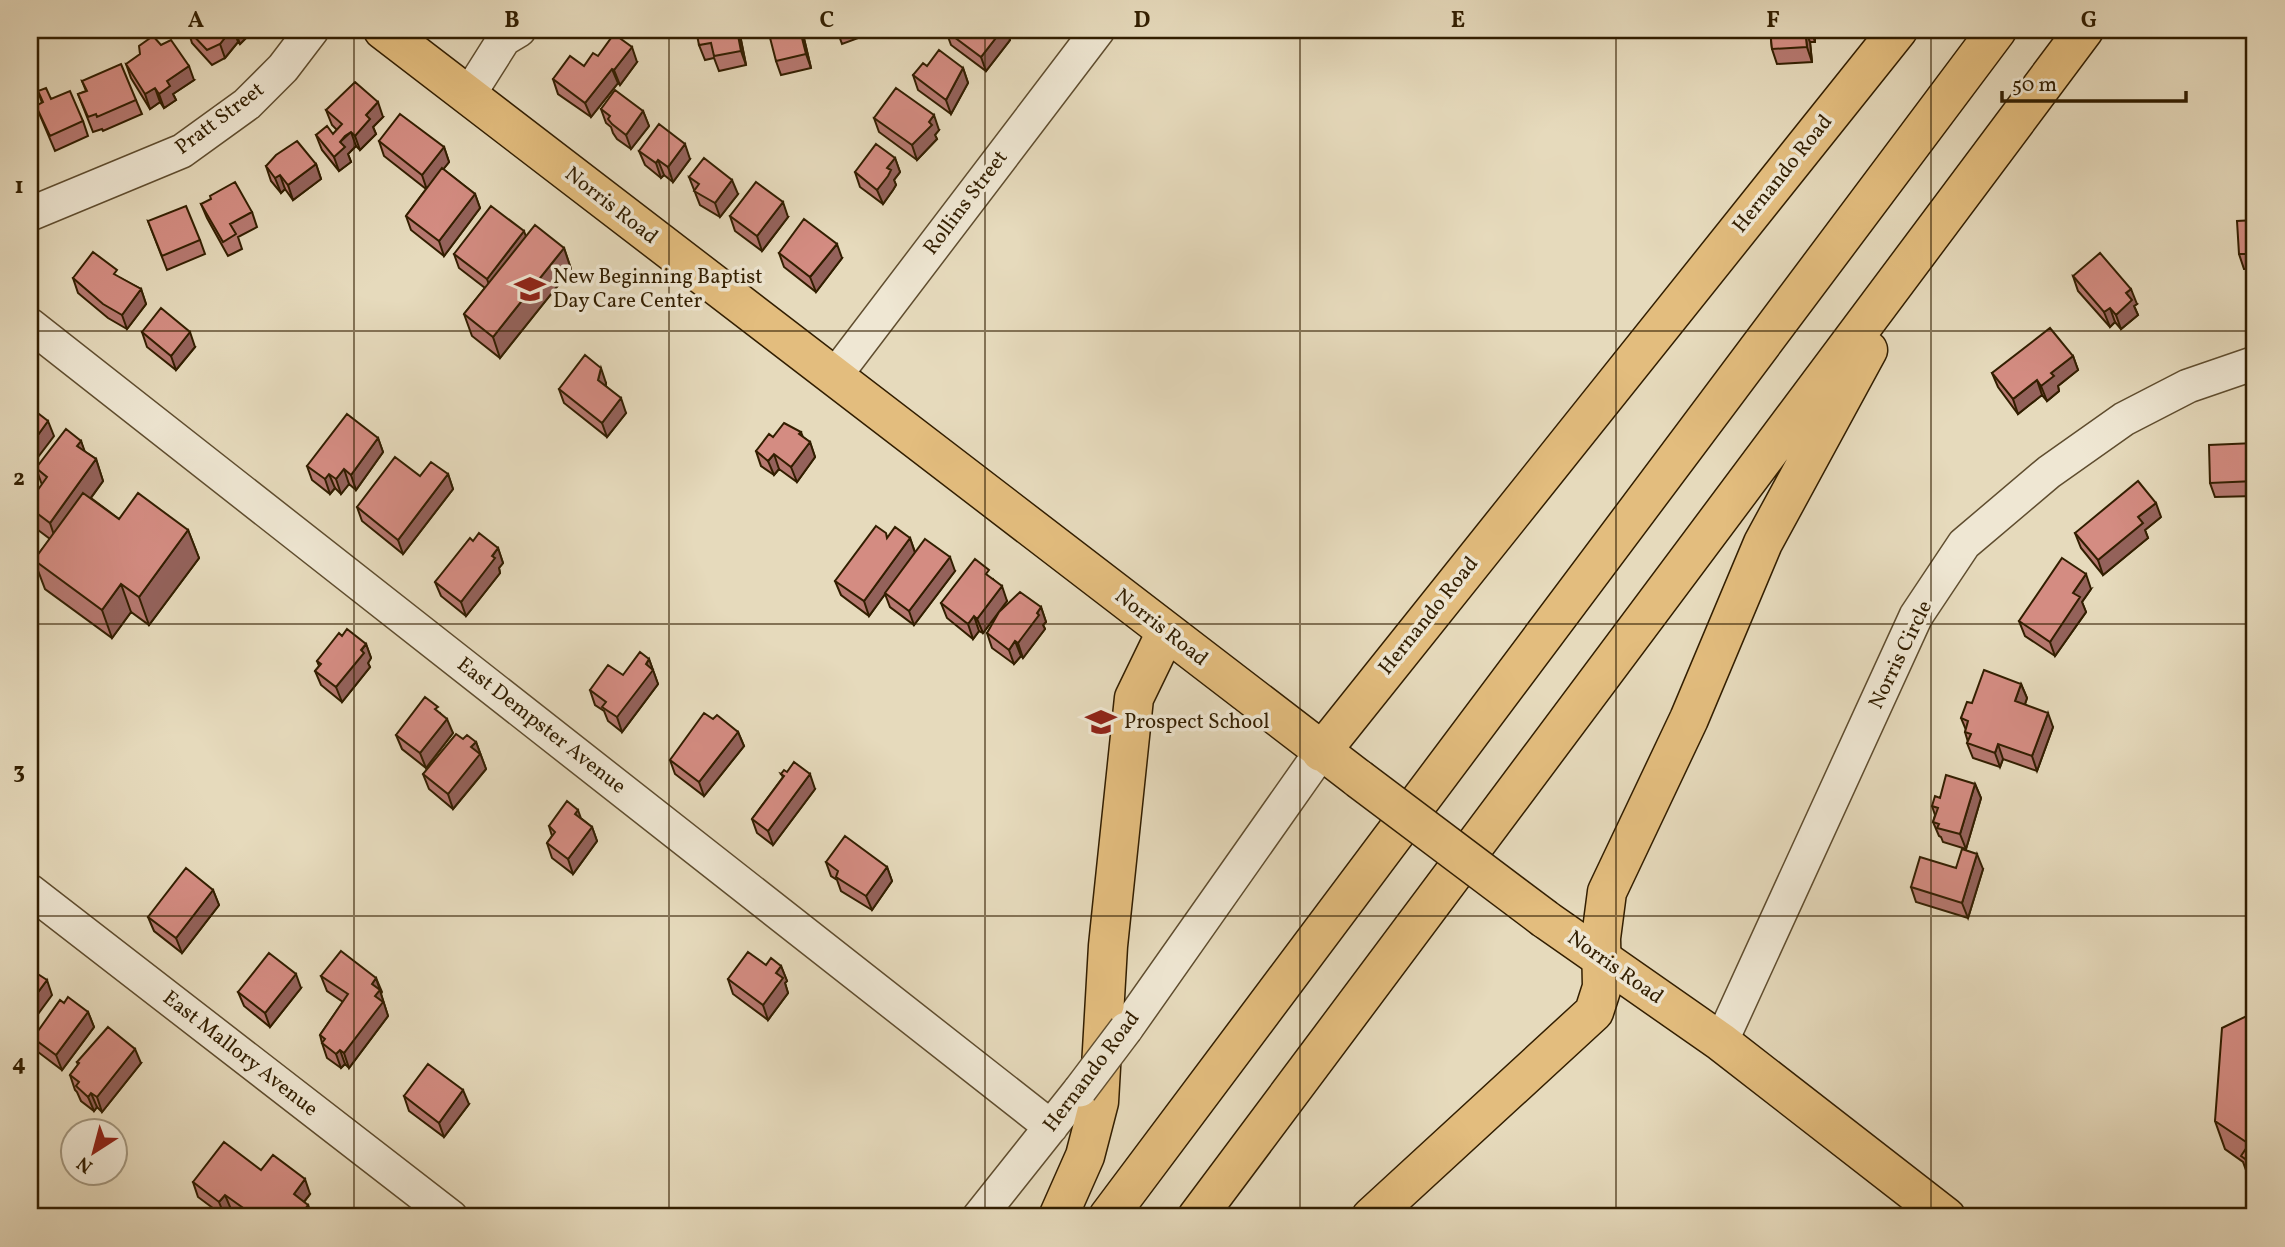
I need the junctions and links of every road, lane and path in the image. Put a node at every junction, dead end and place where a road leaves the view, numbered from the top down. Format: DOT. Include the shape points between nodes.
graph roads {
  1 [pos="313,30"];
  2 [pos="383,30"];
  3 [pos="519,30"];
  4 [pos="1098,30"];
  5 [pos="1898,30"];
  6 [pos="1997,30"];
  7 [pos="2084,30"];
  8 [pos="468,96"];
  9 [pos="30,214"];
  10 [pos="1916,257"];
  11 [pos="30,325"];
  12 [pos="2252,363"];
  13 [pos="834,377"];
  14 [pos="1166,632"];
  15 [pos="1321,752"];
  16 [pos="30,891"];
  17 [pos="1604,960"];
  18 [pos="1721,1042"];
  19 [pos="1051,1127"];
  20 [pos="451,1217"];
  21 [pos="979,1217"];
  22 [pos="1058,1217"];
  23 [pos="1108,1217"];
  24 [pos="1197,1217"];
  25 [pos="1371,1217"];
  26 [pos="1946,1217"];
  1 -- 9 [label="street, Pratt Street" via="247,104 182,151"];
  2 -- 8 [label="main road, Norris Road"];
  3 -- 8 [label="street" via="504,39"];
  4 -- 13 [label="street, Rollins Street"];
  5 -- 15 [label="main road, Hernando Road"];
  6 -- 23 [label="main road"];
  7 -- 10 [label="main road"];
  8 -- 13 [label="main road, Norris Road"];
  10 -- 17 [label="main road" via="1763,543 1689,719 1606,892 1601,938"];
  10 -- 24 [label="main road"];
  11 -- 19 [label="street, East Dempster Avenue"];
  12 -- 18 [label="street, Norris Circle" via="2188,386 2124,419 2049,472 1964,544 1916,616"];
  13 -- 14 [label="main road, Norris Road"];
  14 -- 15 [label="main road, Norris Road"];
  14 -- 22 [label="main road" via="1133,698 1108,946 1099,1102 1085,1156"];
  15 -- 17 [label="main road, Norris Road, bridge"];
  15 -- 19 [label="street, Hernando Road, bridge" via="1126,1029"];
  16 -- 20 [label="street, East Mallory Avenue"];
  17 -- 18 [label="main road, Norris Road"];
  17 -- 25 [label="main road" via="1594,1012"];
  18 -- 26 [label="main road, Norris Road"];
  19 -- 21 [label="street, Hernando Road"];
}
